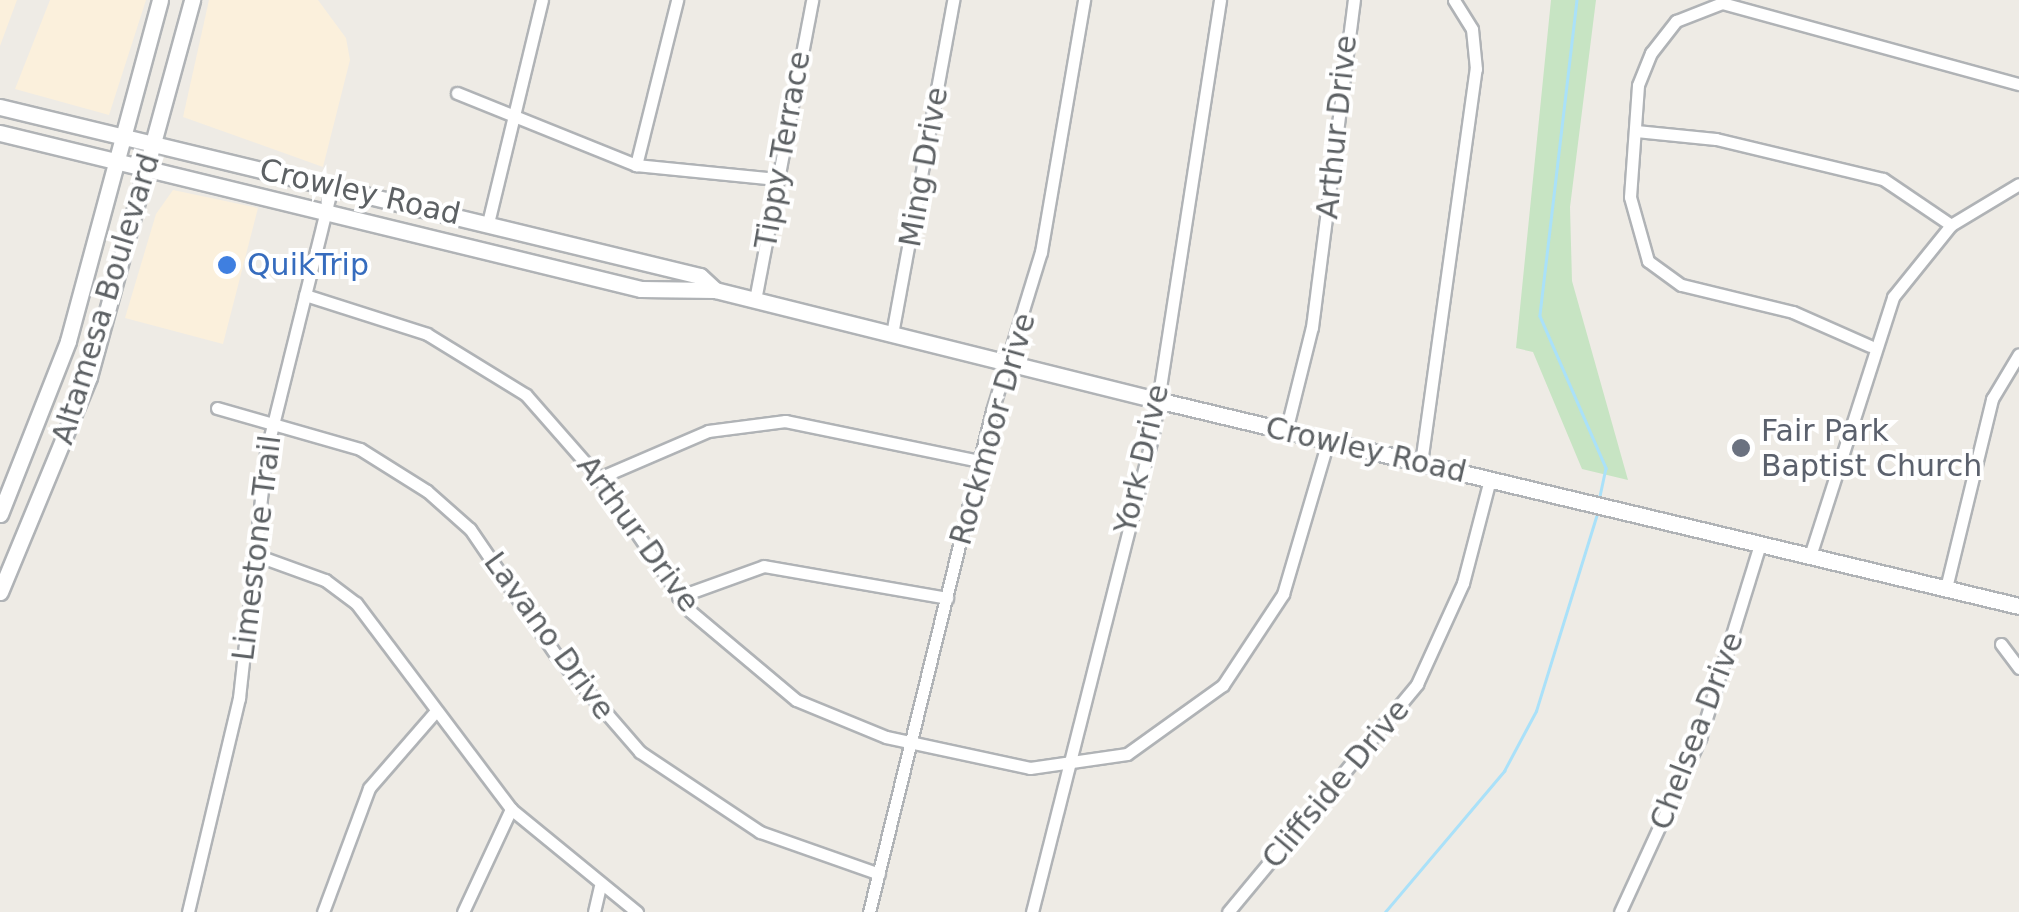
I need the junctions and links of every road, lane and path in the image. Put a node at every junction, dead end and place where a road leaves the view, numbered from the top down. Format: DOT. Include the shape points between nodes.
graph roads {
  1 [pos="160,0"];
  2 [pos="192,0"];
  3 [pos="542,0"];
  4 [pos="677,0"];
  5 [pos="812,0"];
  6 [pos="953,0"];
  7 [pos="1084,0"];
  8 [pos="1220,0"];
  9 [pos="1354,0"];
  10 [pos="1454,0"];
  11 [pos="2019,84"];
  12 [pos="458,92"];
  13 [pos="0,107"];
  14 [pos="513,118"];
  15 [pos="1636,131"];
  16 [pos="0,134"];
  17 [pos="123,136"];
  18 [pos="152,143"];
  19 [pos="116,163"];
  20 [pos="636,165"];
  21 [pos="145,170"];
  22 [pos="776,179"];
  23 [pos="2019,184"];
  24 [pos="332,186"];
  25 [pos="325,214"];
  26 [pos="488,223"];
  27 [pos="1951,226"];
  28 [pos="715,290"];
  29 [pos="305,295"];
  30 [pos="755,300"];
  31 [pos="892,334"];
  32 [pos="1870,346"];
  33 [pos="2019,354"];
  34 [pos="1008,363"];
  35 [pos="49,396"];
  36 [pos="1157,400"];
  37 [pos="78,407"];
  38 [pos="217,408"];
  39 [pos="272,422"];
  40 [pos="1286,431"];
  41 [pos="1328,441"];
  42 [pos="980,461"];
  43 [pos="1422,463"];
  44 [pos="599,478"];
  45 [pos="1490,479"];
  46 [pos="0,514"];
  47 [pos="1760,544"];
  48 [pos="253,554"];
  49 [pos="1810,556"];
  50 [pos="1946,588"];
  51 [pos="0,592"];
  52 [pos="678,597"];
  53 [pos="947,598"];
  54 [pos="2019,606"];
  55 [pos="2002,644"];
  56 [pos="2019,668"];
  57 [pos="436,712"];
  58 [pos="912,744"];
  59 [pos="1066,770"];
  60 [pos="510,810"];
  61 [pos="879,874"];
  62 [pos="600,888"];
  63 [pos="188,912"];
  64 [pos="323,912"];
  65 [pos="463,912"];
  66 [pos="594,912"];
  67 [pos="637,912"];
  68 [pos="870,912"];
  69 [pos="1032,912"];
  70 [pos="1228,912"];
  71 [pos="1620,912"];
  1 -- 17 [label="main road, Altamesa Boulevard"];
  2 -- 18 [label="main road, Altamesa Boulevard"];
  3 -- 14 [label="street"];
  4 -- 20 [label="street"];
  5 -- 22 [label="street, Tippy Terrace"];
  6 -- 31 [label="street, Ming Drive"];
  7 -- 34 [label="street, Rockmoor Drive" via="1041,252"];
  8 -- 36 [label="street, York Drive"];
  9 -- 40 [label="street, Arthur Drive" via="1312,327"];
  10 -- 43 [label="street" via="1472,29 1476,69"];
  11 -- 15 [label="street" via="1722,3 1666,30 1638,85"];
  12 -- 14 [label="street"];
  13 -- 17 [label="main road, Crowley Road"];
  14 -- 20 [label="street"];
  14 -- 26 [label="street"];
  15 -- 27 [label="street" via="1716,139 1883,179"];
  15 -- 32 [label="street" via="1631,215 1648,261 1680,285 1793,312"];
  16 -- 19 [label="main road, Crowley Road"];
  17 -- 18 [label="main road, Crowley Road"];
  17 -- 19 [label="main road, Altamesa Boulevard"];
  18 -- 21 [label="main road, Altamesa Boulevard"];
  18 -- 24 [label="main road, Crowley Road"];
  19 -- 21 [label="main road, Crowley Road"];
  19 -- 35 [label="main road, Altamesa Boulevard"];
  20 -- 22 [label="street"];
  21 -- 25 [label="main road, Crowley Road"];
  21 -- 37 [label="main road, Altamesa Boulevard"];
  22 -- 30 [label="street, Tippy Terrace"];
  23 -- 27 [label="street"];
  24 -- 25 [label="street, Limestone Trail"];
  24 -- 26 [label="main road, Crowley Road"];
  25 -- 28 [label="main road, Crowley Road" via="641,289"];
  25 -- 29 [label="street, Limestone Trail"];
  26 -- 28 [label="main road, Crowley Road" via="700,276"];
  27 -- 32 [label="street" via="1907,275"];
  28 -- 30 [label="main road, Crowley Road"];
  29 -- 39 [label="street, Limestone Trail"];
  29 -- 44 [label="street, Arthur Drive" via="400,322 464,352 526,395"];
  30 -- 31 [label="main road, Crowley Road"];
  31 -- 34 [label="main road, Crowley Road"];
  32 -- 49 [label="street"];
  33 -- 50 [label="street" via="1992,398"];
  34 -- 36 [label="main road, Crowley Road"];
  34 -- 42 [label="street, Rockmoor Drive"];
  35 -- 37 [label="main road"];
  35 -- 46 [label="main road, Altamesa Boulevard"];
  36 -- 40 [label="main road, Crowley Road"];
  36 -- 59 [label="street, York Drive"];
  37 -- 51 [label="main road, Altamesa Boulevard"];
  38 -- 39 [label="street, Lavano Drive"];
  39 -- 48 [label="street, Limestone Trail"];
  39 -- 61 [label="street, Lavano Drive" via="384,462 470,529 584,691 661,769 760,832"];
  40 -- 41 [label="main road, Crowley Road"];
  41 -- 43 [label="main road, Crowley Road"];
  41 -- 59 [label="street, Arthur Drive" via="1289,580 1240,665 1158,737"];
  42 -- 44 [label="street" via="785,421 708,431"];
  42 -- 53 [label="street, Rockmoor Drive"];
  43 -- 45 [label="main road, Crowley Road"];
  44 -- 52 [label="street, Arthur Drive"];
  45 -- 47 [label="main road, Crowley Road"];
  45 -- 70 [label="street, Cliffside Drive" via="1462,583 1418,684"];
  47 -- 49 [label="main road, Crowley Road"];
  47 -- 71 [label="street, Chelsea Drive" via="1693,756"];
  48 -- 57 [label="street" via="325,580 356,603"];
  48 -- 63 [label="street, Limestone Trail" via="240,698"];
  49 -- 50 [label="main road, Crowley Road"];
  50 -- 54 [label="main road, Crowley Road"];
  52 -- 53 [label="street" via="764,566"];
  52 -- 58 [label="street, Arthur Drive" via="796,700"];
  53 -- 58 [label="street, Rockmoor Drive"];
  55 -- 56 [label="street"];
  57 -- 60 [label="street"];
  57 -- 64 [label="street" via="369,788"];
  58 -- 59 [label="street, Arthur Drive"];
  58 -- 61 [label="street, Rockmoor Drive"];
  59 -- 69 [label="street, York Drive"];
  60 -- 62 [label="street"];
  60 -- 65 [label="street"];
  61 -- 68 [label="street, Rockmoor Drive"];
  62 -- 66 [label="street"];
  62 -- 67 [label="street"];
}
